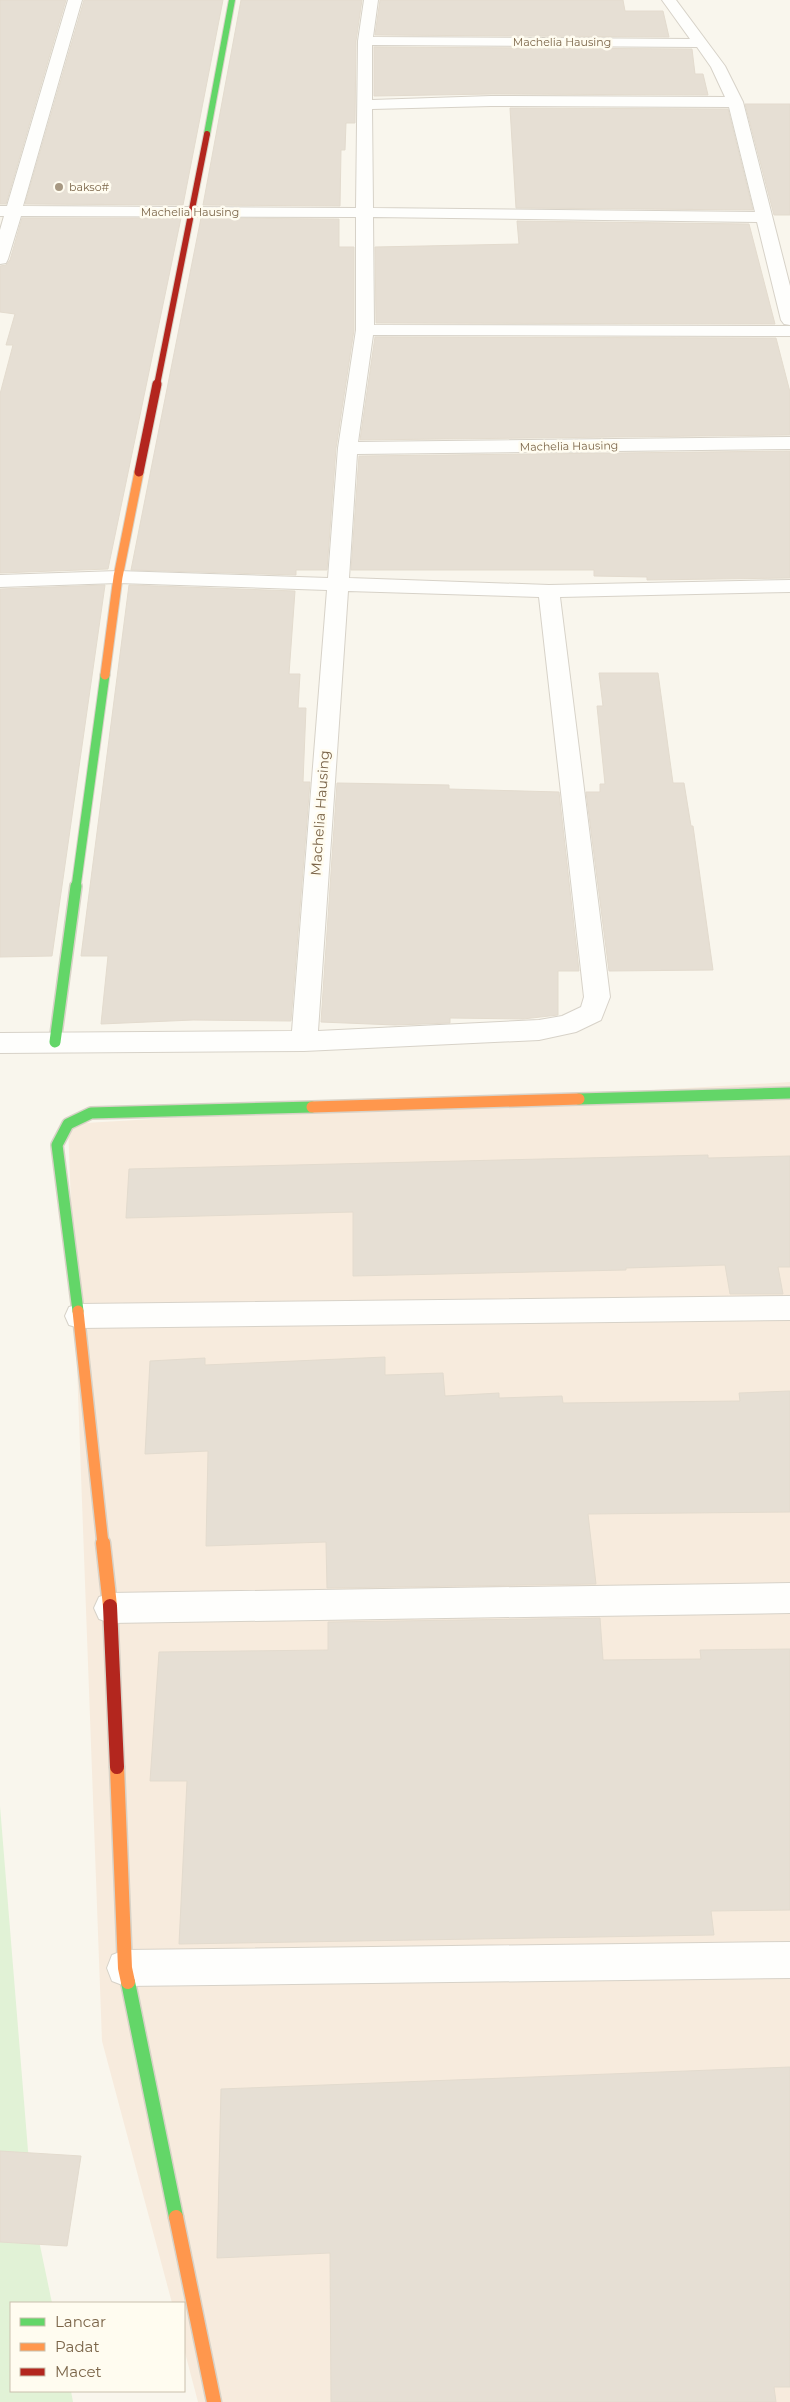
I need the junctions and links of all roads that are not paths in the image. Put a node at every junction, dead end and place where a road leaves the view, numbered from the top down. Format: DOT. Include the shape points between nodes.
graph roads {
  1 [pos="75,0"];
  2 [pos="232,0"];
  3 [pos="371,0"];
  4 [pos="669,0"];
  5 [pos="365,41"];
  6 [pos="699,43"];
  7 [pos="735,102"];
  8 [pos="364,105"];
  9 [pos="7,211"];
  10 [pos="192,212"];
  11 [pos="366,212"];
  12 [pos="764,216"];
  13 [pos="0,259"];
  14 [pos="790,320"];
  15 [pos="365,330"];
  16 [pos="790,330"];
  17 [pos="790,443"];
  18 [pos="348,448"];
  19 [pos="118,577"];
  20 [pos="0,581"];
  21 [pos="336,585"];
  22 [pos="790,586"];
  23 [pos="550,592"];
  24 [pos="304,1041"];
  25 [pos="54,1042"];
  26 [pos="0,1043"];
  27 [pos="790,1093"];
  28 [pos="790,1308"];
  29 [pos="79,1316"];
  30 [pos="790,1598"];
  31 [pos="110,1608"];
  32 [pos="790,1960"];
  33 [pos="125,1968"];
  34 [pos="214,2402"];
  1 -- 9 [label="street"];
  2 -- 10 [label="street"];
  3 -- 5 [label="street, Machelia Hausing"];
  4 -- 6 [label="street"];
  5 -- 6 [label="street, Machelia Hausing"];
  5 -- 8 [label="street, Machelia Hausing"];
  6 -- 7 [label="street" via="718,66"];
  7 -- 8 [label="street" via="491,101"];
  7 -- 12 [label="street"];
  8 -- 11 [label="street, Machelia Hausing"];
  9 -- 10 [label="street, Machelia Hausing"];
  9 -- 13 [label="street"];
  10 -- 11 [label="street, Machelia Hausing"];
  10 -- 19 [label="street"];
  11 -- 12 [label="street, Machelia Hausing"];
  11 -- 15 [label="street, Machelia Hausing"];
  12 -- 14 [label="street"];
  15 -- 16 [label="street"];
  15 -- 18 [label="street, Machelia Hausing"];
  17 -- 18 [label="street, Machelia Hausing"];
  18 -- 21 [label="street, Machelia Hausing"];
  19 -- 20 [label="street"];
  19 -- 21 [label="street"];
  19 -- 25 [label="street"];
  21 -- 23 [label="street"];
  21 -- 24 [label="street, Machelia Hausing"];
  22 -- 23 [label="street"];
  23 -- 24 [label="street" via="597,997 592,1013 567,1025 539,1030"];
  24 -- 25 [label="street"];
  25 -- 26 [label="street"];
  27 -- 29 [label="street" via="91,1113 68,1124 57,1145"];
  28 -- 29 [label="street"];
  29 -- 31 [label="street"];
  30 -- 31 [label="street"];
  31 -- 33 [label="street"];
  32 -- 33 [label="street"];
  33 -- 34 [label="street"];
}
